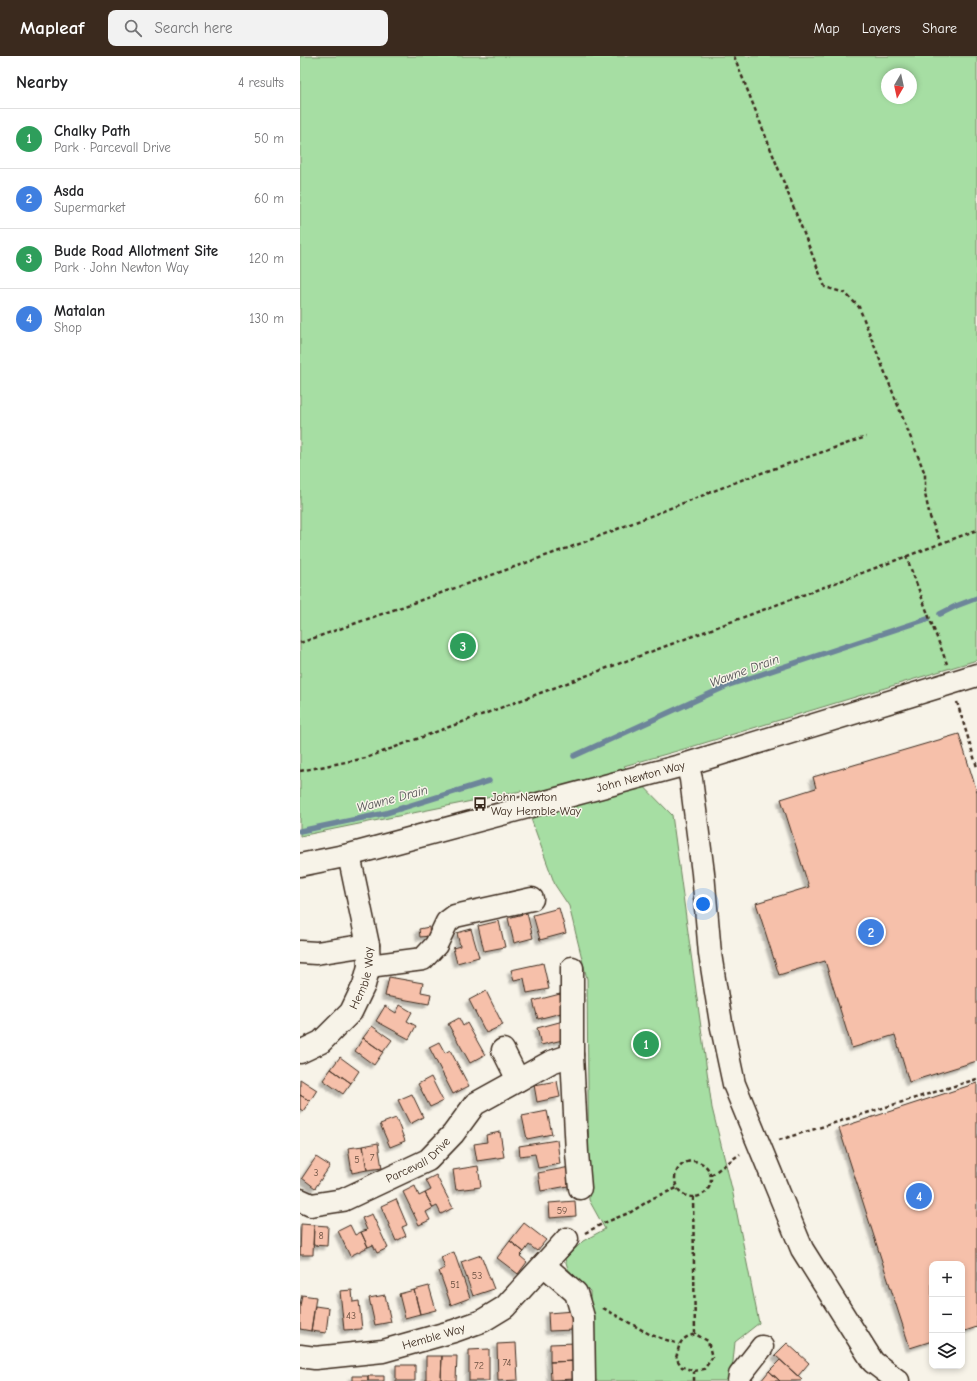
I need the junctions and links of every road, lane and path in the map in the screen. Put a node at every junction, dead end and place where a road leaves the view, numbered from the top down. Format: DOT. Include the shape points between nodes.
graph roads {
  1 [pos="734,56"];
  2 [pos="866,437"];
  3 [pos="977,530"];
  4 [pos="941,543"];
  5 [pos="906,556"];
  6 [pos="300,643"];
  7 [pos="977,675"];
  8 [pos="954,682"];
  9 [pos="977,747"];
  10 [pos="972,749"];
  11 [pos="687,764"];
  12 [pos="977,767"];
  13 [pos="300,771"];
  14 [pos="349,855"];
  15 [pos="300,865"];
  16 [pos="532,898"];
  17 [pos="300,952"];
  18 [pos="368,956"];
  19 [pos="572,968"];
  20 [pos="503,1050"];
  21 [pos="300,1052"];
  22 [pos="572,1056"];
  23 [pos="977,1079"];
  24 [pos="518,1080"];
  25 [pos="759,1146"];
  26 [pos="711,1176"];
  27 [pos="580,1188"];
  28 [pos="677,1188"];
  29 [pos="693,1197"];
  30 [pos="300,1200"];
  31 [pos="567,1239"];
  32 [pos="544,1264"];
  33 [pos="602,1308"];
  34 [pos="695,1334"];
  35 [pos="680,1344"];
  36 [pos="762,1347"];
  37 [pos="300,1356"];
  38 [pos="694,1371"];
  39 [pos="584,1381"];
  40 [pos="694,1381"];
  41 [pos="739,1381"];
  42 [pos="898,1381"];
  1 -- 4 [label="path" via="825,287 845,293 859,307 925,474 925,494 930,517"];
  2 -- 6 [label="path" via="744,479 582,543"];
  3 -- 4 [label="path"];
  4 -- 5 [label="path"];
  5 -- 8 [label="path"];
  5 -- 13 [label="path" via="366,758"];
  7 -- 8 [label="street, John Newton Way"];
  8 -- 10 [label="path" via="957,701"];
  8 -- 11 [label="street, John Newton Way"];
  9 -- 10 [label="path"];
  10 -- 12 [label="path"];
  11 -- 14 [label="street, John Newton Way"];
  11 -- 25 [label="street" via="691,779 710,954 721,1023 734,1084"];
  14 -- 15 [label="street, John Newton Way"];
  14 -- 18 [label="street, Hemble Way"];
  16 -- 18 [label="street" via="455,916 447,922 436,944 423,959"];
  17 -- 18 [label="street"];
  18 -- 21 [label="street, Hemble Way" via="364,984 351,1012 321,1042"];
  19 -- 22 [label="street"];
  20 -- 24 [label="street"];
  22 -- 24 [label="street, Parcevall Drive" via="550,1062"];
  22 -- 27 [label="street"];
  23 -- 25 [label="path"];
  24 -- 30 [label="street, Parcevall Drive" via="475,1104 453,1134 428,1160 343,1200 311,1205"];
  25 -- 26 [label="path" via="742,1154"];
  25 -- 42 [label="street" via="802,1249 873,1362"];
  26 -- 28 [label="path" via="707,1168 691,1161 677,1171"];
  26 -- 29 [label="path" via="707,1191 701,1196"];
  28 -- 29 [label="path" via="687,1196"];
  28 -- 31 [label="path" via="653,1198 631,1212"];
  29 -- 34 [label="path"];
  31 -- 32 [label="street, Hemble Way"];
  32 -- 37 [label="street, Hemble Way" via="505,1308 482,1321 383,1351 315,1358"];
  32 -- 39 [label="street" via="576,1293 583,1317"];
  33 -- 35 [label="path" via="650,1335"];
  34 -- 35 [label="path" via="684,1337"];
  34 -- 38 [label="path" via="708,1341 712,1358 704,1369"];
  35 -- 38 [label="path" via="676,1358 682,1367"];
  36 -- 41 [label="street" via="740,1375"];
  38 -- 40 [label="path"];
}
